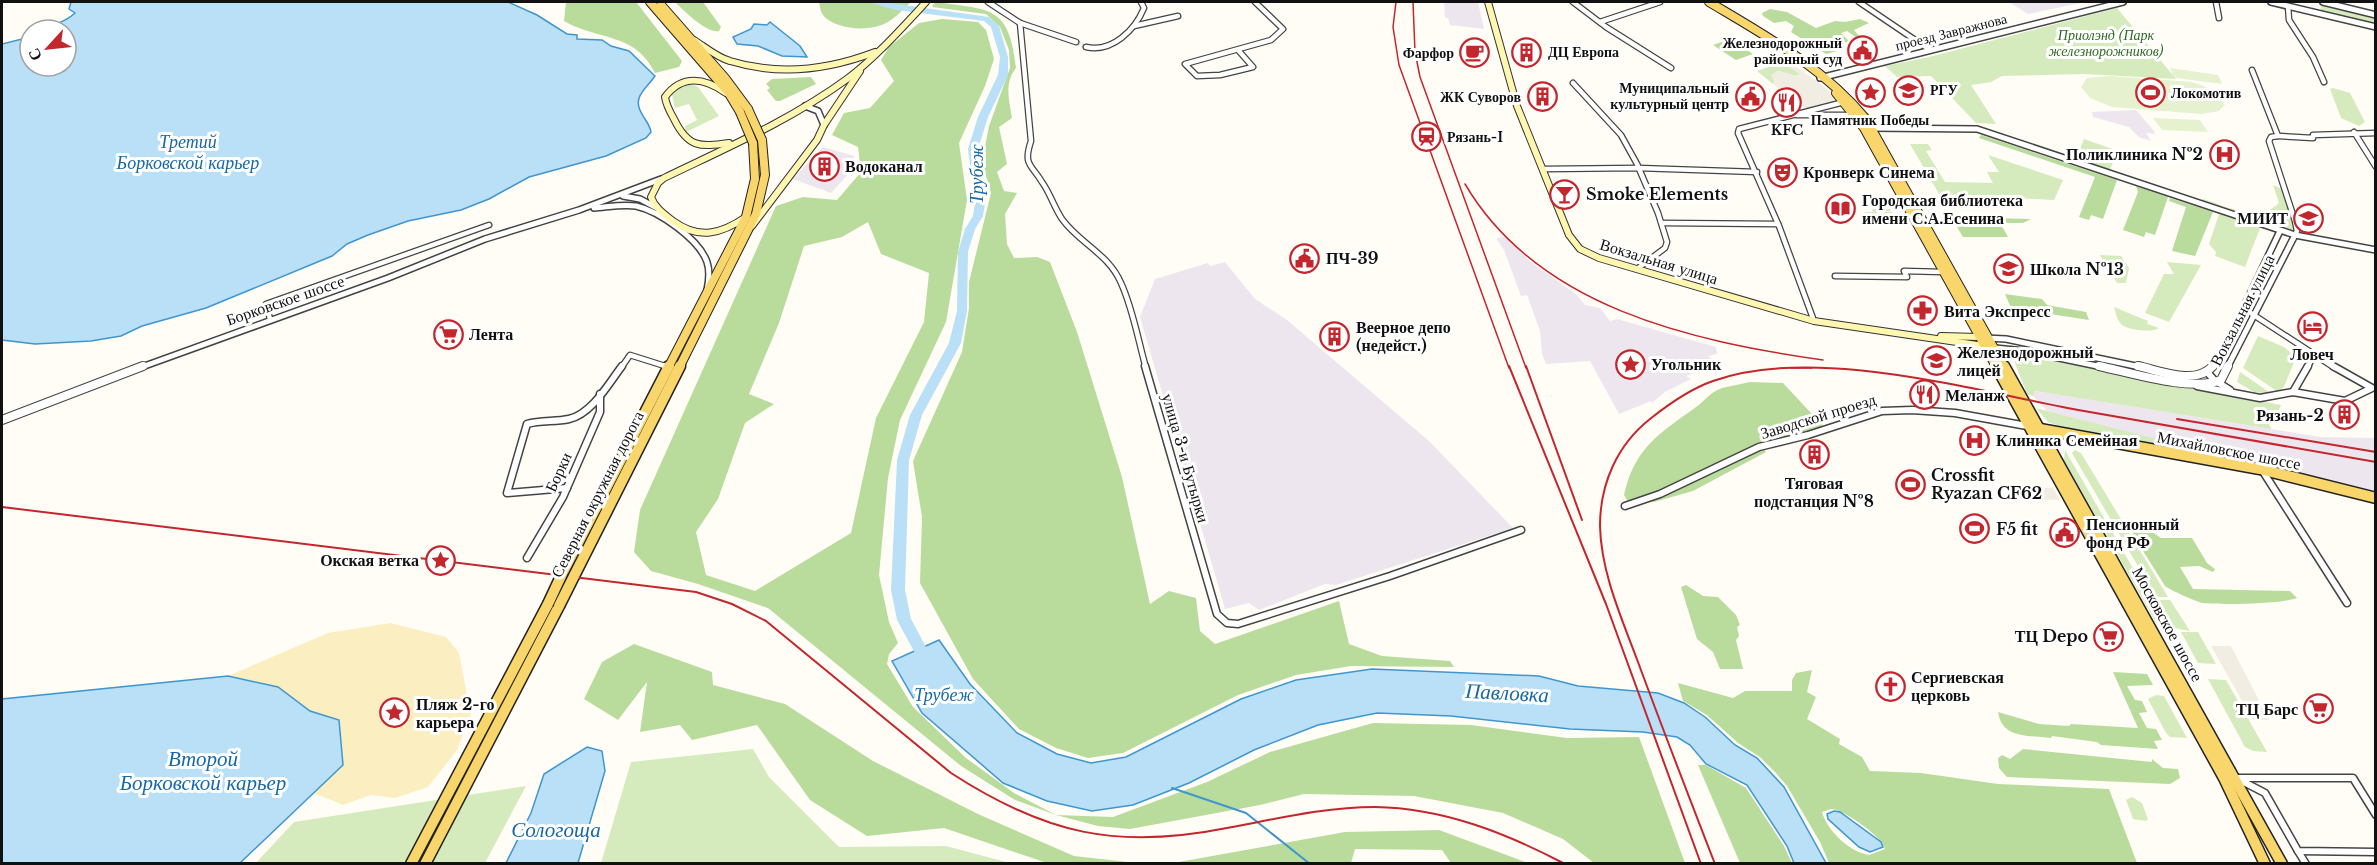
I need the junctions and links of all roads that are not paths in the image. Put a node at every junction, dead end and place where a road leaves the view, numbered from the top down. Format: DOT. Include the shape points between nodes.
graph roads {
  1 [pos="650,2"];
  2 [pos="658,2"];
  3 [pos="926,2"];
  4 [pos="988,2"];
  5 [pos="1141,2"];
  6 [pos="1255,2"];
  7 [pos="1488,2"];
  8 [pos="1573,2"];
  9 [pos="1660,2"];
  10 [pos="1700,2"];
  11 [pos="1709,2"];
  12 [pos="1859,2"];
  13 [pos="2123,2"];
  14 [pos="2216,2"];
  15 [pos="2271,2"];
  16 [pos="2321,2"];
  17 [pos="2288,6"];
  18 [pos="2318,13"];
  19 [pos="2376,15"];
  20 [pos="1178,16"];
  21 [pos="2219,18"];
  22 [pos="1600,22"];
  23 [pos="1020,23"];
  24 [pos="1134,26"];
  25 [pos="2376,27"];
  26 [pos="694,40"];
  27 [pos="1074,42"];
  28 [pos="1112,45"];
  29 [pos="1086,47"];
  30 [pos="879,50"];
  31 [pos="1238,50"];
  32 [pos="1930,50"];
  33 [pos="864,65"];
  34 [pos="1671,68"];
  35 [pos="2252,70"];
  36 [pos="1823,77"];
  37 [pos="2324,82"];
  38 [pos="1573,83"];
  39 [pos="732,98"];
  40 [pos="1844,101"];
  41 [pos="805,106"];
  42 [pos="744,110"];
  43 [pos="1795,115"];
  44 [pos="1855,115"];
  45 [pos="824,125"];
  46 [pos="1872,128"];
  47 [pos="2354,132"];
  48 [pos="2376,133"];
  49 [pos="2278,136"];
  50 [pos="757,141"];
  51 [pos="736,142"];
  52 [pos="2376,167"];
  53 [pos="1638,168"];
  54 [pos="1544,170"];
  55 [pos="1757,172"];
  56 [pos="664,178"];
  57 [pos="620,196"];
  58 [pos="658,209"];
  59 [pos="579,210"];
  60 [pos="746,216"];
  61 [pos="1662,223"];
  62 [pos="1778,224"];
  63 [pos="489,225"];
  64 [pos="750,229"];
  65 [pos="2280,231"];
  66 [pos="2295,236"];
  67 [pos="2376,250"];
  68 [pos="1637,269"];
  69 [pos="1943,272"];
  70 [pos="1835,276"];
  71 [pos="705,300"];
  72 [pos="2243,308"];
  73 [pos="2254,314"];
  74 [pos="270,319"];
  75 [pos="1814,321"];
  76 [pos="1921,335"];
  77 [pos="1979,338"];
  78 [pos="1990,338"];
  79 [pos="1983,346"];
  80 [pos="1995,348"];
  81 [pos="2315,354"];
  82 [pos="668,367"];
  83 [pos="2208,373"];
  84 [pos="2217,382"];
  85 [pos="2193,385"];
  86 [pos="2374,388"];
  87 [pos="600,392"];
  88 [pos="2293,392"];
  89 [pos="2235,393"];
  90 [pos="2,420"];
  91 [pos="2029,426"];
  92 [pos="2041,430"];
  93 [pos="2260,469"];
  94 [pos="567,488"];
  95 [pos="2376,498"];
  96 [pos="1625,506"];
  97 [pos="1521,530"];
  98 [pos="527,558"];
  99 [pos="2348,603"];
  100 [pos="553,605"];
  101 [pos="2230,778"];
  102 [pos="2376,815"];
  103 [pos="2298,851"];
  104 [pos="2376,852"];
  105 [pos="411,864"];
  106 [pos="425,864"];
  107 [pos="2265,864"];
  108 [pos="2282,864"];
  109 [pos="2306,864"];
  1 -- 39 [label="main road"];
  2 -- 26 [label="main road, Северная окружная дорога"];
  3 -- 30 [label="main road"];
  4 -- 23 [label="street"];
  5 -- 24 [label="street" via="1144,8"];
  6 -- 31 [label="street" via="1283,29 1271,40"];
  7 -- 54 [label="main road, Вокзальная улица" via="1517,106"];
  8 -- 22 [label="street"];
  9 -- 22 [label="street"];
  10 -- 36 [label="main road"];
  11 -- 36 [label="main road"];
  12 -- 32 [label="street"];
  13 -- 32 [label="street, проезд Завражнова"];
  14 -- 21 [label="street"];
  15 -- 17 [label="street"];
  16 -- 18 [label="street"];
  16 -- 19 [label="street"];
  17 -- 18 [label="street"];
  17 -- 37 [label="street" via="2289,20"];
  18 -- 25 [label="street"];
  20 -- 24 [label="street"];
  22 -- 34 [label="street"];
  23 -- 27 [label="street"];
  23 -- 97 [label="street, улица 3-и Бутырки" via="1030,168 1042,181 1062,219 1103,256 1121,282 1217,614 1227,623 1238,624"];
  24 -- 28 [label="street"];
  26 -- 30 [label="main road" via="728,61 792,71 831,67"];
  26 -- 42 [label="main road, Северная окружная дорога"];
  28 -- 29 [label="street" via="1092,50"];
  30 -- 33 [label="main road"];
  31 -- 31 [label="street" via="1253,67 1197,76 1185,64"];
  32 -- 36 [label="street, проезд Завражнова"];
  33 -- 41 [label="main road"];
  33 -- 45 [label="main road"];
  35 -- 49 [label="street"];
  36 -- 40 [label="main road, Московское шоссе"];
  36 -- 46 [label="main road, Московское шоссе" via="1850,98"];
  38 -- 53 [label="street" via="1617,131"];
  39 -- 42 [label="main road"];
  39 -- 51 [label="main road" via="714,84 701,80 675,85 665,96 687,141 699,146"];
  40 -- 43 [label="street"];
  40 -- 44 [label="main road, Московское шоссе"];
  41 -- 45 [label="street" via="818,111"];
  41 -- 51 [label="main road"];
  42 -- 50 [label="main road, Северная окружная дорога, bridge"];
  43 -- 44 [label="street"];
  43 -- 55 [label="street" via="1738,129"];
  44 -- 69 [label="main road, Московское шоссе"];
  45 -- 64 [label="main road"];
  46 -- 65 [label="street" via="1977,129"];
  46 -- 78 [label="main road, Московское шоссе"];
  47 -- 48 [label="street"];
  47 -- 49 [label="street" via="2322,133 2313,138"];
  47 -- 52 [label="street"];
  49 -- 66 [label="street" via="2268,141 2295,221"];
  50 -- 60 [label="main road, Северная окружная дорога" via="755,179"];
  50 -- 64 [label="main road, Северная окружная дорога" via="765,160 764,181"];
  51 -- 56 [label="main road"];
  53 -- 54 [label="street"];
  53 -- 55 [label="street"];
  53 -- 61 [label="street"];
  54 -- 68 [label="main road, Вокзальная улица" via="1576,246 1592,256"];
  55 -- 62 [label="street"];
  56 -- 57 [label="street"];
  56 -- 58 [label="main road" via="651,197"];
  57 -- 58 [label="street" via="640,199"];
  57 -- 59 [label="street"];
  58 -- 60 [label="main road" via="684,230 705,235 729,229"];
  59 -- 71 [label="street" via="636,206 660,216 704,256 709,278"];
  59 -- 74 [label="street, Борковское шоссе" via="494,236"];
  60 -- 71 [label="main road, Северная окружная дорога"];
  61 -- 62 [label="street"];
  61 -- 68 [label="street" via="1665,248"];
  62 -- 75 [label="street"];
  63 -- 74 [label="street" via="266,304"];
  64 -- 100 [label="main road, Северная окружная дорога, bridge" via="574,576"];
  65 -- 66 [label="street"];
  65 -- 72 [label="street, Вокзальная улица"];
  66 -- 67 [label="street"];
  66 -- 73 [label="street, Вокзальная улица"];
  68 -- 75 [label="main road, Вокзальная улица"];
  69 -- 70 [label="street" via="1904,271 1907,277"];
  69 -- 77 [label="main road, Московское шоссе"];
  71 -- 82 [label="main road, Северная окружная дорога"];
  72 -- 73 [label="street"];
  72 -- 83 [label="street, Вокзальная улица"];
  73 -- 81 [label="street"];
  73 -- 84 [label="street, Вокзальная улица" via="2232,363"];
  74 -- 90 [label="street, Борковское шоссе"];
  75 -- 76 [label="main road, Вокзальная улица"];
  76 -- 77 [label="main road, Вокзальная улица"];
  76 -- 79 [label="main road, Вокзальная улица"];
  77 -- 78 [label="street, Вокзальная улица"];
  77 -- 79 [label="main road, Московское шоссе"];
  78 -- 80 [label="main road, Московское шоссе"];
  78 -- 83 [label="street, Вокзальная улица" via="2191,377"];
  79 -- 80 [label="main road, Вокзальная улица"];
  79 -- 91 [label="main road, Московское шоссе"];
  80 -- 85 [label="street, Вокзальная улица"];
  80 -- 92 [label="main road, Московское шоссе"];
  81 -- 86 [label="street"];
  81 -- 88 [label="street"];
  82 -- 87 [label="street" via="630,355"];
  82 -- 100 [label="main road, Северная окружная дорога, bridge" via="562,574"];
  83 -- 84 [label="street"];
  84 -- 85 [label="street, Вокзальная улица"];
  84 -- 89 [label="street"];
  85 -- 89 [label="street"];
  86 -- 88 [label="street" via="2345,401"];
  87 -- 94 [label="street, Борки" via="600,412"];
  87 -- 94 [label="street" via="588,409 574,418 525,427 507,493"];
  88 -- 89 [label="street" via="2266,398"];
  91 -- 92 [label="main road, Михайловское шоссе"];
  91 -- 96 [label="street, Заводской проезд" via="1969,416 1882,411 1759,447 1690,482"];
  91 -- 101 [label="main road, Московское шоссе"];
  92 -- 93 [label="main road, Михайловское шоссе"];
  92 -- 101 [label="main road, Московское шоссе"];
  93 -- 95 [label="main road, Михайловское шоссе"];
  93 -- 99 [label="street"];
  94 -- 98 [label="street, Борки"];
  100 -- 105 [label="main road, Северная окружная дорога"];
  100 -- 106 [label="main road, Северная окружная дорога"];
  101 -- 102 [label="street" via="2353,778"];
  101 -- 103 [label="street" via="2265,793"];
  101 -- 107 [label="main road, Московское шоссе"];
  101 -- 108 [label="main road, Московское шоссе"];
  103 -- 104 [label="street"];
  103 -- 109 [label="street"];
}
